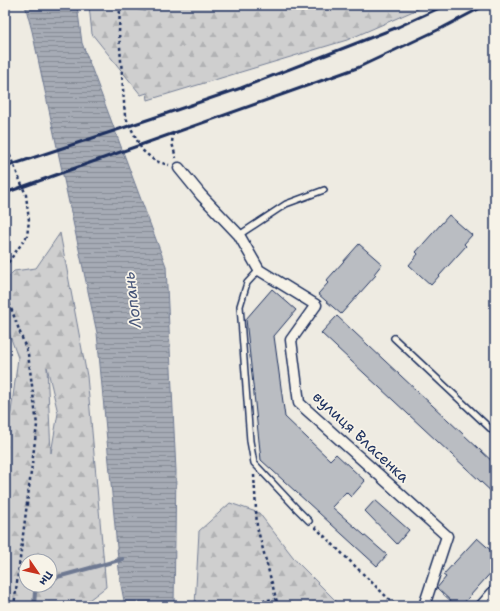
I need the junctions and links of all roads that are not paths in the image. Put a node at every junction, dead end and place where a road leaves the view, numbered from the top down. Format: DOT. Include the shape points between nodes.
graph roads {
  1 [pos="179,168"];
  2 [pos="324,190"];
  3 [pos="239,235"];
  4 [pos="259,270"];
  5 [pos="394,338"];
  6 [pos="495,433"];
  7 [pos="309,520"];
  8 [pos="495,590"];
  9 [pos="424,606"];
  10 [pos="481,606"];
  1 -- 3 [label="street, вулиця Власенка"];
  2 -- 3 [label="lane" via="286,204"];
  3 -- 4 [label="street, вулиця Власенка"];
  4 -- 7 [label="lane" via="247,284 240,306 254,463"];
  4 -- 9 [label="street, вулиця Власенка" via="316,305 291,340 300,403 447,536"];
  5 -- 6 [label="lane"];
  8 -- 10 [label="street"];
}
